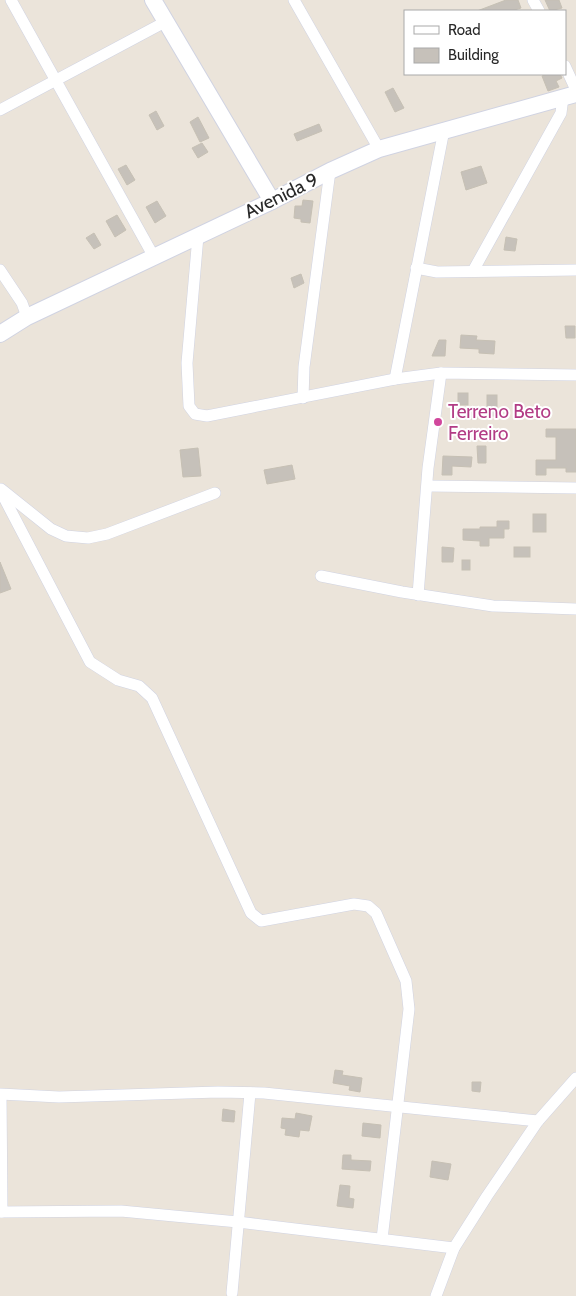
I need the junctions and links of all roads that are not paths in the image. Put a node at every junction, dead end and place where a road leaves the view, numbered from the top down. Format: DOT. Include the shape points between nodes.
graph roads {
  1 [pos="11,0"];
  2 [pos="153,0"];
  3 [pos="294,0"];
  4 [pos="165,22"];
  5 [pos="566,70"];
  6 [pos="55,81"];
  7 [pos="572,94"];
  8 [pos="0,110"];
  9 [pos="444,130"];
  10 [pos="379,149"];
  11 [pos="330,171"];
  12 [pos="272,201"];
  13 [pos="198,236"];
  14 [pos="154,257"];
  15 [pos="416,268"];
  16 [pos="0,270"];
  17 [pos="576,270"];
  18 [pos="473,272"];
  19 [pos="27,317"];
  20 [pos="0,334"];
  21 [pos="441,373"];
  22 [pos="576,375"];
  23 [pos="395,379"];
  24 [pos="303,398"];
  25 [pos="428,486"];
  26 [pos="576,488"];
  27 [pos="0,489"];
  28 [pos="215,493"];
  29 [pos="321,576"];
  30 [pos="418,595"];
  31 [pos="576,609"];
  32 [pos="576,1078"];
  33 [pos="250,1092"];
  34 [pos="1,1095"];
  35 [pos="398,1106"];
  36 [pos="538,1121"];
  37 [pos="1,1212"];
  38 [pos="238,1222"];
  39 [pos="382,1240"];
  40 [pos="454,1248"];
  41 [pos="232,1293"];
  42 [pos="436,1296"];
  1 -- 6 [label="street"];
  2 -- 4 [label="main road"];
  3 -- 10 [label="street"];
  4 -- 6 [label="street"];
  4 -- 12 [label="main road"];
  5 -- 7 [label="street"];
  6 -- 8 [label="street"];
  6 -- 14 [label="street"];
  7 -- 9 [label="main road, Avenida 9"];
  7 -- 18 [label="street"];
  9 -- 10 [label="main road, Avenida 9"];
  9 -- 15 [label="street"];
  10 -- 11 [label="main road, Avenida 9"];
  11 -- 12 [label="main road, Avenida 9"];
  11 -- 24 [label="street" via="304,366"];
  12 -- 13 [label="main road, Avenida 9"];
  13 -- 14 [label="main road, Avenida 9"];
  13 -- 24 [label="street" via="187,363 189,406 195,414 207,416"];
  14 -- 19 [label="main road, Avenida 9"];
  15 -- 18 [label="street"];
  15 -- 23 [label="street"];
  16 -- 19 [label="street" via="22,303"];
  17 -- 18 [label="street"];
  19 -- 20 [label="main road, Avenida 9"];
  21 -- 22 [label="street"];
  21 -- 23 [label="street"];
  21 -- 25 [label="street"];
  23 -- 24 [label="street"];
  25 -- 26 [label="street"];
  25 -- 30 [label="street"];
  27 -- 28 [label="street" via="52,529 66,536 88,538 107,534"];
  27 -- 35 [label="street" via="90,662 118,680 139,686 152,698 251,913 261,921 354,904 368,906 376,913 406,981 409,1008"];
  29 -- 30 [label="street"];
  30 -- 31 [label="street" via="493,606"];
  32 -- 36 [label="street"];
  33 -- 34 [label="street" via="59,1097"];
  33 -- 35 [label="street"];
  33 -- 38 [label="street"];
  34 -- 37 [label="street"];
  35 -- 36 [label="street"];
  35 -- 39 [label="street"];
  36 -- 40 [label="street"];
  37 -- 38 [label="street" via="121,1211"];
  38 -- 39 [label="street"];
  38 -- 41 [label="street"];
  39 -- 40 [label="street"];
  40 -- 42 [label="street"];
}
